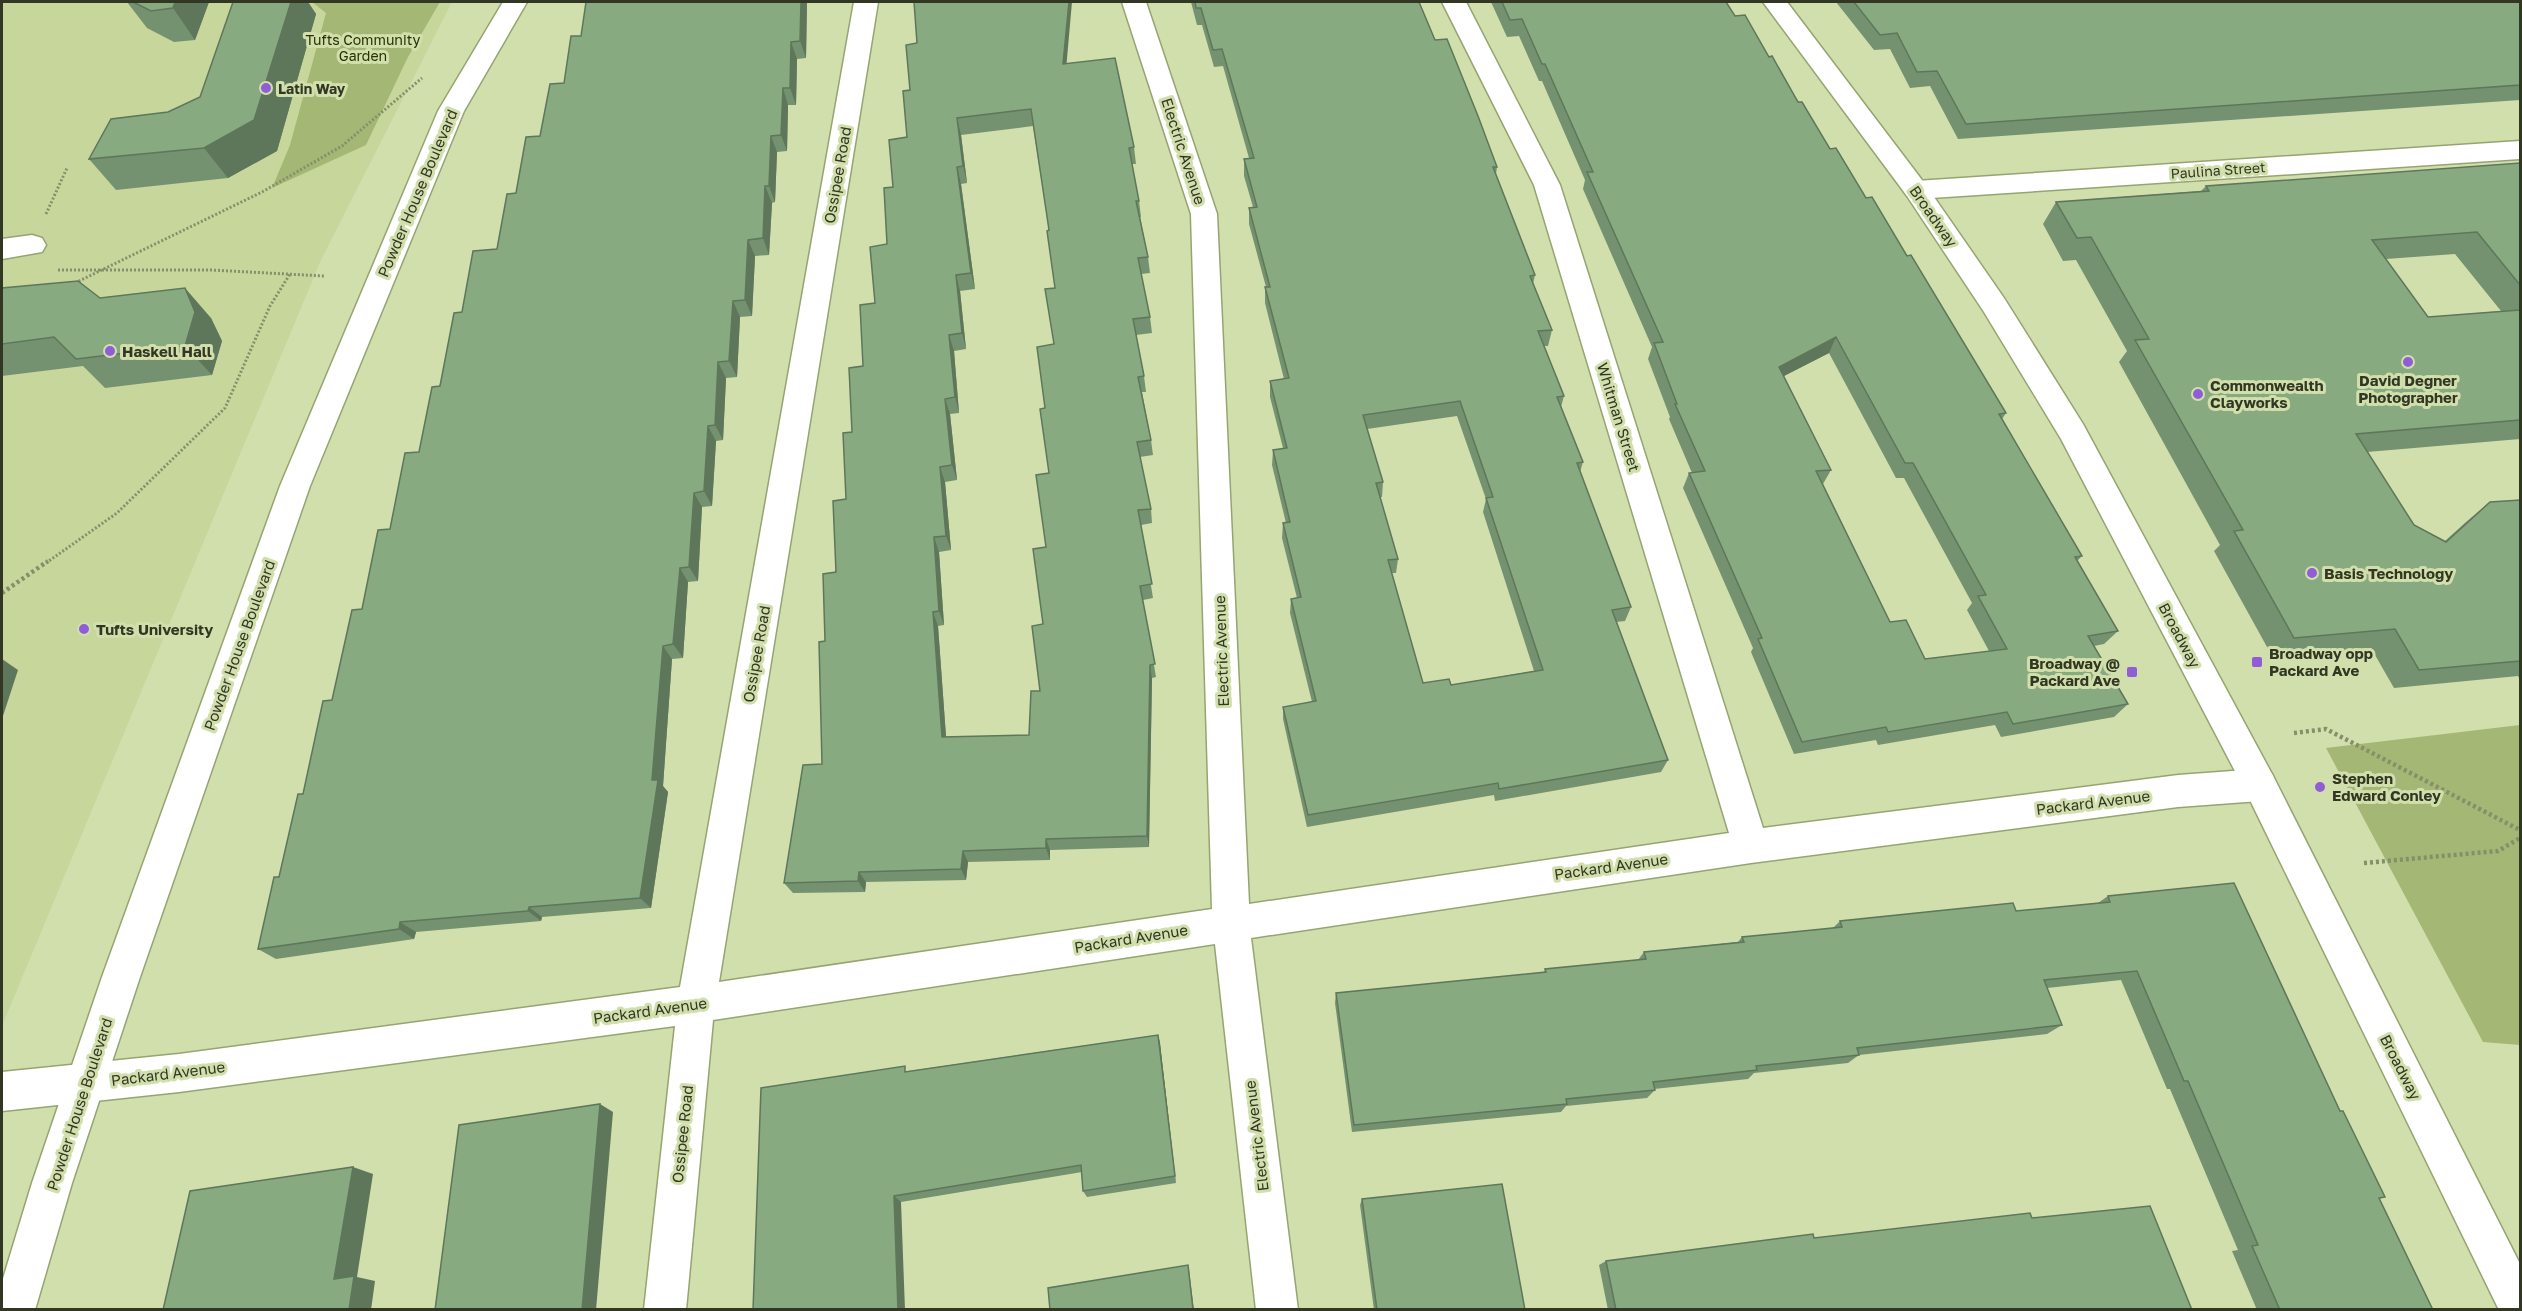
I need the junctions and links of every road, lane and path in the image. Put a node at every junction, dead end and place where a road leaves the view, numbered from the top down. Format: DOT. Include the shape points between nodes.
graph roads {
  1 [pos="515,2"];
  2 [pos="866,2"];
  3 [pos="1134,2"];
  4 [pos="1454,2"];
  5 [pos="1774,2"];
  6 [pos="422,78"];
  7 [pos="2520,150"];
  8 [pos="67,168"];
  9 [pos="1916,190"];
  10 [pos="32,245"];
  11 [pos="2,249"];
  12 [pos="105,269"];
  13 [pos="290,274"];
  14 [pos="324,276"];
  15 [pos="65,288"];
  16 [pos="2,593"];
  17 [pos="2294,733"];
  18 [pos="2260,786"];
  19 [pos="2520,830"];
  20 [pos="2520,838"];
  21 [pos="1751,846"];
  22 [pos="2364,863"];
  23 [pos="1231,923"];
  24 [pos="696,1004"];
  25 [pos="86,1084"];
  26 [pos="2,1092"];
  27 [pos="2520,1307"];
  28 [pos="14,1310"];
  29 [pos="665,1310"];
  30 [pos="1277,1310"];
  1 -- 25 [label="street, Powder House Boulevard" via="451,111 295,486"];
  2 -- 24 [label="street, Ossipee Road"];
  3 -- 23 [label="street, Electric Avenue" via="1204,214"];
  4 -- 21 [label="street, Whitman Street" via="1547,185"];
  5 -- 9 [label="street, Broadway"];
  6 -- 12 [label="path" via="342,146 262,192"];
  7 -- 9 [label="street, Paulina Street"];
  8 -- 10 [label="path"];
  9 -- 18 [label="street, Broadway" via="1994,305 2072,432"];
  10 -- 11 [label="street"];
  10 -- 12 [label="path" via="20,271"];
  12 -- 13 [label="path"];
  12 -- 15 [label="path"];
  13 -- 14 [label="path"];
  13 -- 16 [label="path" via="270,306 225,408 117,513"];
  17 -- 19 [label="path" via="2326,729"];
  18 -- 21 [label="street, Packard Avenue" via="2178,791"];
  18 -- 27 [label="street, Broadway"];
  20 -- 22 [label="path" via="2498,851"];
  21 -- 23 [label="street, Packard Avenue"];
  23 -- 24 [label="street, Packard Avenue"];
  23 -- 30 [label="street, Electric Avenue"];
  24 -- 25 [label="street, Packard Avenue"];
  24 -- 29 [label="street, Ossipee Road"];
  25 -- 26 [label="street, Packard Avenue"];
  25 -- 28 [label="street, Powder House Boulevard"];
}
